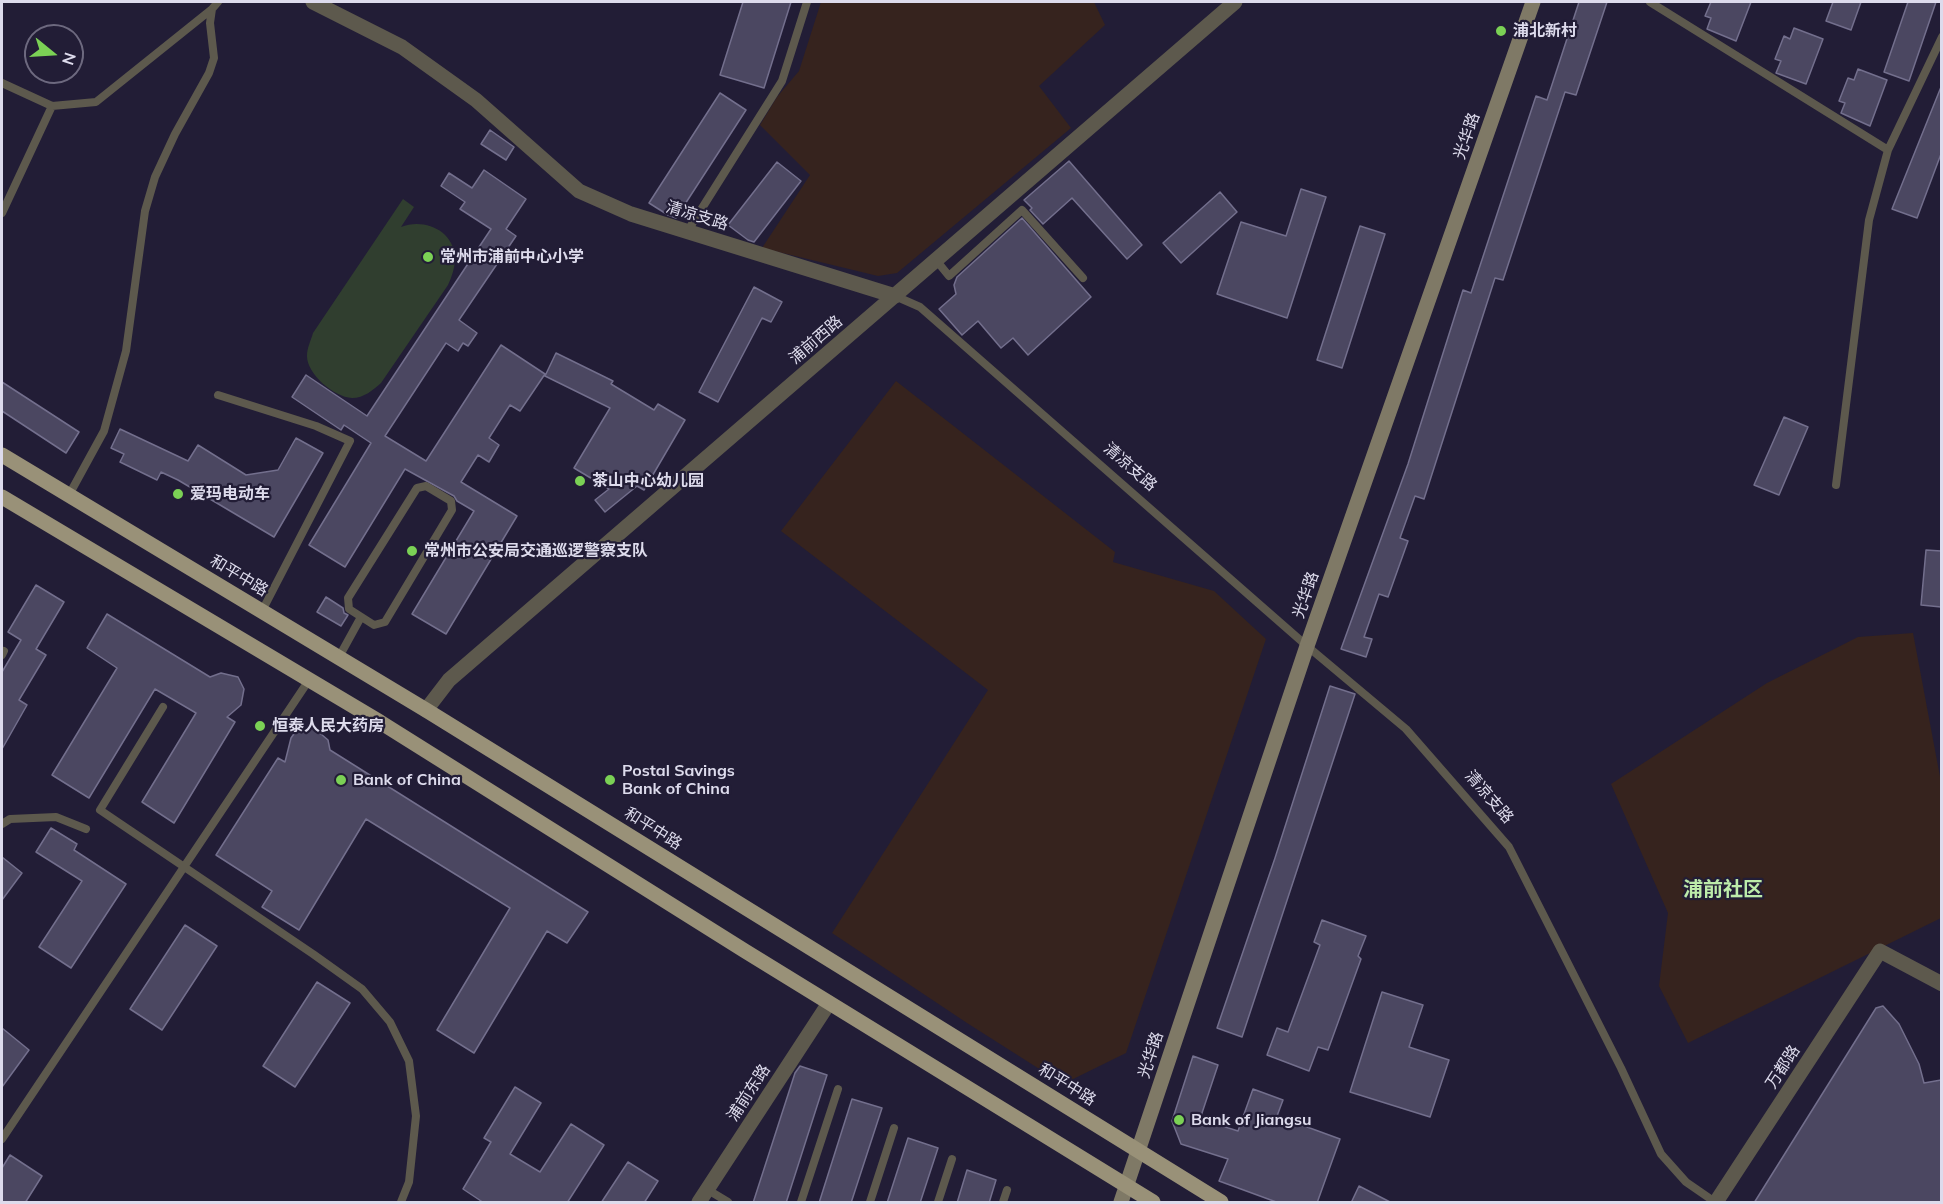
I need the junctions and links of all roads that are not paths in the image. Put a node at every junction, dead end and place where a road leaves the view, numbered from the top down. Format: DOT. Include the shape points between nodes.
graph roads {
  1 [pos="218,2"];
  2 [pos="313,2"];
  3 [pos="807,2"];
  4 [pos="1235,2"];
  5 [pos="1533,2"];
  6 [pos="1650,2"];
  7 [pos="212,9"];
  8 [pos="1941,37"];
  9 [pos="2,83"];
  10 [pos="52,106"];
  11 [pos="1888,150"];
  12 [pos="2,213"];
  13 [pos="687,232"];
  14 [pos="936,260"];
  15 [pos="1083,278"];
  16 [pos="895,296"];
  17 [pos="218,395"];
  18 [pos="2,455"];
  19 [pos="1836,485"];
  20 [pos="69,495"];
  21 [pos="2,497"];
  22 [pos="262,611"];
  23 [pos="362,617"];
  24 [pos="1306,646"];
  25 [pos="339,657"];
  26 [pos="309,680"];
  27 [pos="163,707"];
  28 [pos="426,710"];
  29 [pos="2,824"];
  30 [pos="86,829"];
  31 [pos="183,867"];
  32 [pos="1941,984"];
  33 [pos="829,1003"];
  34 [pos="838,1089"];
  35 [pos="894,1128"];
  36 [pos="2,1138"];
  37 [pos="1138,1150"];
  38 [pos="952,1159"];
  39 [pos="1126,1186"];
  40 [pos="1007,1190"];
  41 [pos="703,1196"];
  42 [pos="401,1203"];
  43 [pos="728,1203"];
  44 [pos="801,1203"];
  45 [pos="870,1203"];
  46 [pos="938,1203"];
  47 [pos="1003,1203"];
  48 [pos="1121,1203"];
  49 [pos="1153,1203"];
  50 [pos="1221,1203"];
  51 [pos="1715,1203"];
  1 -- 7 [label="lane"];
  2 -- 13 [label="street, 清凉支路" via="402,47 476,100 579,191 631,214"];
  3 -- 13 [label="lane" via="783,81"];
  4 -- 14 [label="street, 浦前西路"];
  5 -- 24 [label="main road, 光华路"];
  6 -- 11 [label="lane"];
  7 -- 10 [label="lane" via="96,102"];
  7 -- 20 [label="lane" via="210,73 155,177 145,211 126,351 104,431"];
  8 -- 11 [label="lane"];
  9 -- 10 [label="lane"];
  10 -- 12 [label="lane"];
  11 -- 19 [label="lane" via="1869,220"];
  13 -- 16 [label="street, 清凉支路"];
  14 -- 15 [label="lane" via="949,276 1022,210"];
  14 -- 16 [label="street, 浦前西路"];
  16 -- 24 [label="lane, 清凉支路" via="920,307"];
  16 -- 28 [label="street, 浦前西路" via="449,680"];
  17 -- 22 [label="lane" via="350,441"];
  18 -- 20 [label="main road, 和平中路"];
  20 -- 22 [label="main road, 和平中路"];
  21 -- 26 [label="main road"];
  22 -- 25 [label="main road, 和平中路"];
  23 -- 23 [label="lane" via="374,625 385,622 452,510 450,501 426,486 417,488 348,598 349,609"];
  23 -- 25 [label="lane"];
  24 -- 37 [label="main road, 光华路"];
  24 -- 51 [label="lane, 清凉支路" via="1406,729 1509,847 1661,1154 1686,1182"];
  25 -- 28 [label="main road, 和平中路"];
  26 -- 31 [label="lane"];
  26 -- 33 [label="main road"];
  27 -- 31 [label="lane" via="100,810"];
  28 -- 37 [label="main road, 和平中路"];
  29 -- 30 [label="lane" via="10,819 56,817"];
  31 -- 36 [label="lane"];
  31 -- 42 [label="lane" via="362,989 390,1022 409,1061 416,1116 409,1182"];
  32 -- 51 [label="street, 万都路" via="1880,951"];
  33 -- 39 [label="main road"];
  33 -- 41 [label="street, 浦前东路"];
  34 -- 44 [label="lane"];
  35 -- 45 [label="lane"];
  37 -- 39 [label="main road, 光华路"];
  37 -- 50 [label="main road, 和平中路"];
  38 -- 46 [label="lane"];
  39 -- 48 [label="main road, 光华路"];
  39 -- 49 [label="main road"];
  40 -- 47 [label="lane"];
  41 -- 43 [label="lane"];
}
